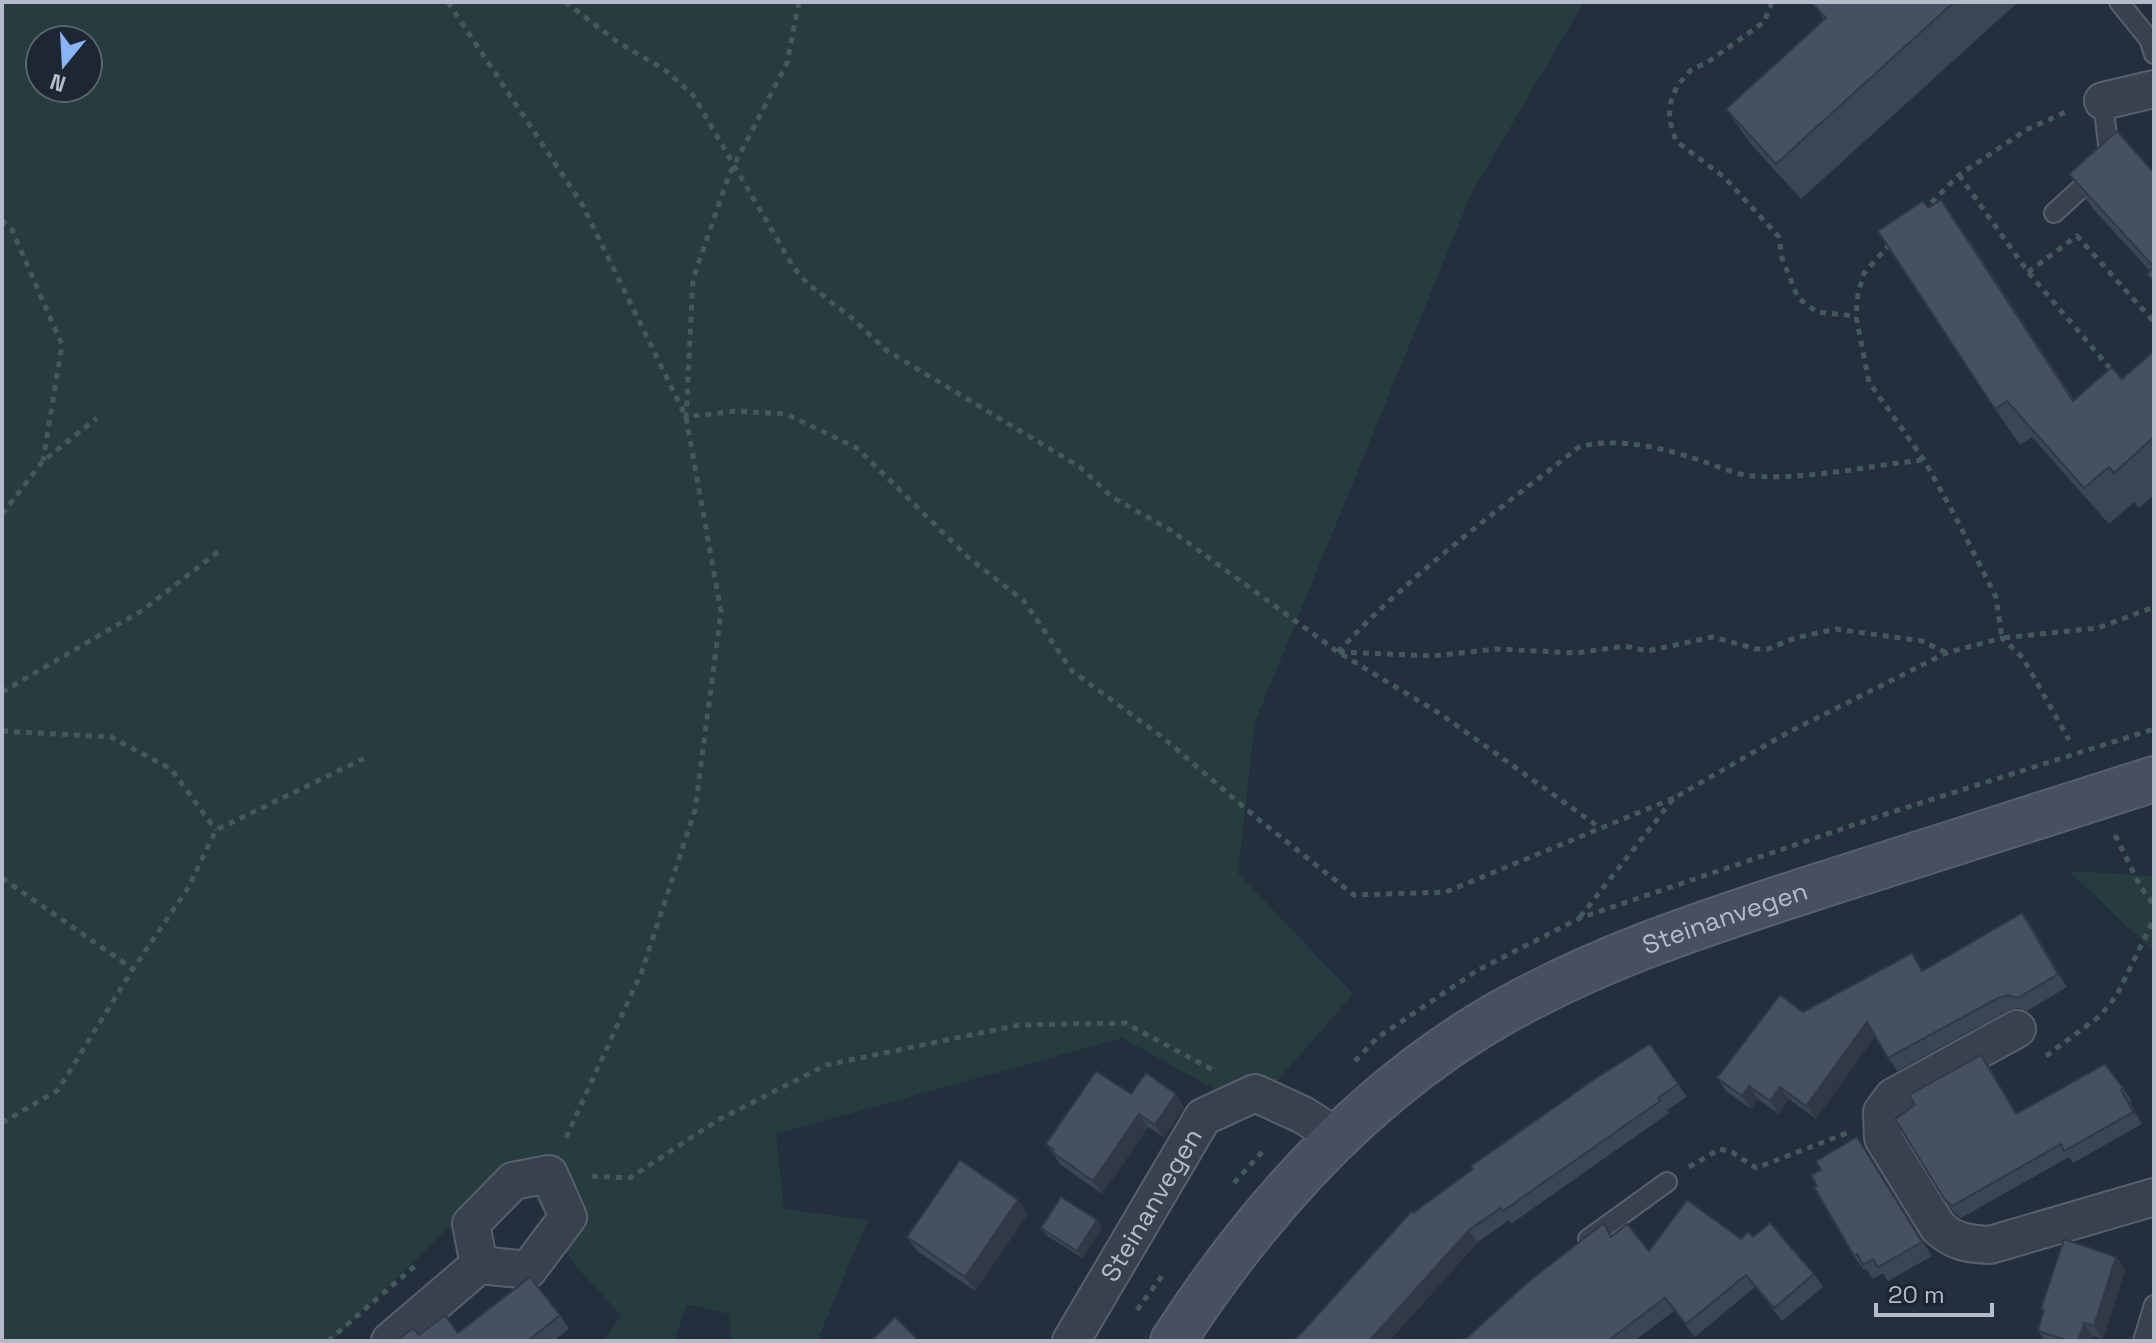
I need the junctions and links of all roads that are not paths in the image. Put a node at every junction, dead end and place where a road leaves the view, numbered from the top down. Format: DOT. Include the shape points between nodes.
graph roads {
  1 [pos="2119,2"];
  2 [pos="2154,54"];
  3 [pos="2154,89"];
  4 [pos="2103,101"];
  5 [pos="2054,213"];
  6 [pos="2154,779"];
  7 [pos="2017,1029"];
  8 [pos="1339,1138"];
  9 [pos="1667,1182"];
  10 [pos="2154,1197"];
  11 [pos="1573,1250"];
  12 [pos="479,1265"];
  13 [pos="2154,1305"];
  14 [pos="390,1341"];
  15 [pos="1071,1341"];
  16 [pos="1173,1341"];
  17 [pos="2143,1341"];
  1 -- 2 [label="lane" via="2149,39"];
  3 -- 4 [label="street"];
  4 -- 5 [label="lane" via="2110,162"];
  6 -- 8 [label="main road, Steinanvegen" via="1746,910 1586,970 1478,1027 1370,1107"];
  7 -- 10 [label="street" via="1893,1097 1882,1112 1883,1138 1938,1227 1950,1238 1990,1245"];
  8 -- 15 [label="street, Steinanvegen" via="1255,1093 1203,1117"];
  8 -- 16 [label="main road, Steinanvegen" via="1285,1192"];
  9 -- 11 [label="lane"];
  12 -- 12 [label="street" via="528,1270 568,1217 549,1174 513,1181 471,1224"];
  12 -- 14 [label="street"];
  13 -- 17 [label="lane"];
}
